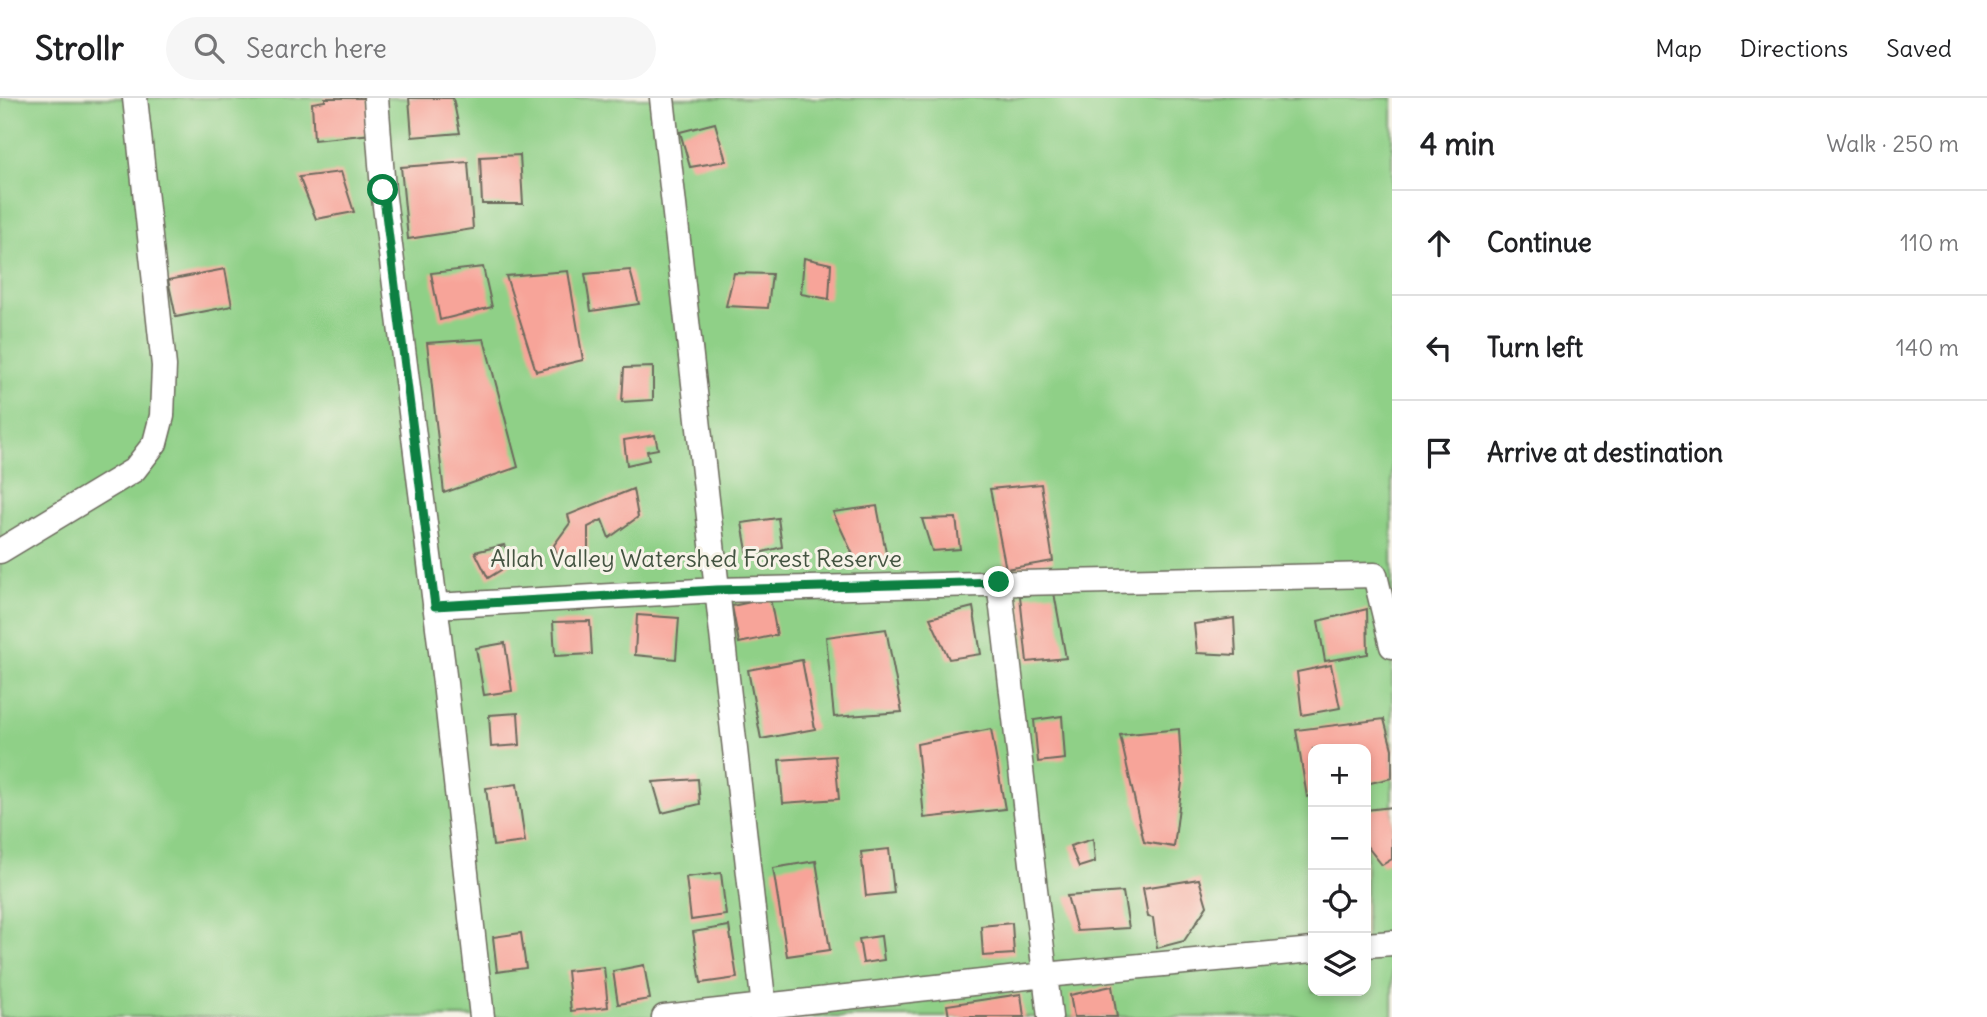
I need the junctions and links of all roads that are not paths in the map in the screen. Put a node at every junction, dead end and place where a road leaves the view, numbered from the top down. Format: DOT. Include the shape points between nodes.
graph roads {
  1 [pos="135,98"];
  2 [pos="376,98"];
  3 [pos="662,98"];
  4 [pos="0,551"];
  5 [pos="1383,573"];
  6 [pos="999,582"];
  7 [pos="717,590"];
  8 [pos="435,606"];
  9 [pos="1392,646"];
  10 [pos="1392,943"];
  11 [pos="1371,945"];
  12 [pos="1308,950"];
  13 [pos="1045,975"];
  14 [pos="764,1012"];
  15 [pos="482,1017"];
  16 [pos="664,1017"];
  17 [pos="1050,1017"];
  1 -- 4 [label="street" via="164,366 162,415 155,443 134,470"];
  2 -- 8 [label="street" via="383,190"];
  3 -- 7 [label="street"];
  5 -- 6 [label="street"];
  5 -- 9 [label="street"];
  6 -- 7 [label="street"];
  6 -- 13 [label="street"];
  7 -- 8 [label="street"];
  7 -- 14 [label="street"];
  8 -- 15 [label="street"];
  10 -- 11 [label="street"];
  12 -- 13 [label="street"];
  13 -- 14 [label="street"];
  13 -- 17 [label="street"];
  14 -- 16 [label="street"];
}
